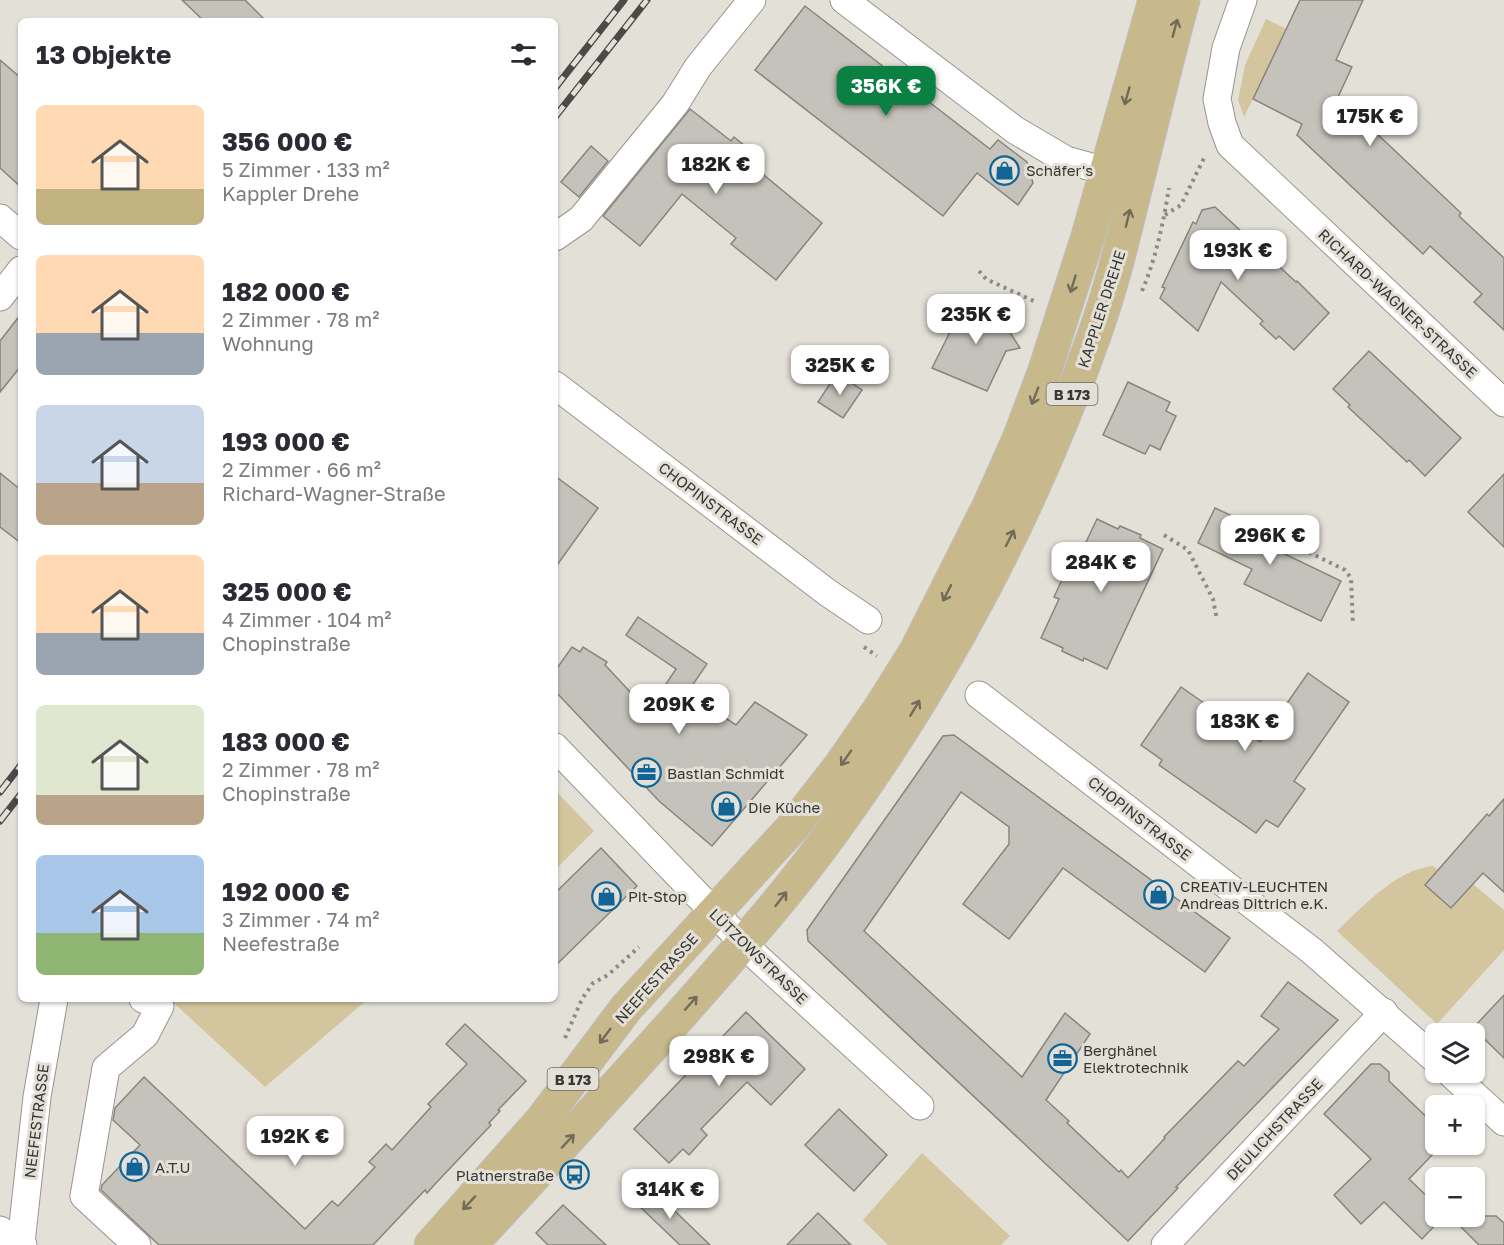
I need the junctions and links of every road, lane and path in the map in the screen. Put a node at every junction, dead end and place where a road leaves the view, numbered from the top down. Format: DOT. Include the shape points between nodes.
graph roads {
  1 [pos="752,0"];
  2 [pos="844,0"];
  3 [pos="1155,0"];
  4 [pos="1183,0"];
  5 [pos="1243,0"];
  6 [pos="1222,123"];
  7 [pos="1106,171"];
  8 [pos="1164,216"];
  9 [pos="0,218"];
  10 [pos="18,233"];
  11 [pos="558,235"];
  12 [pos="979,271"];
  13 [pos="18,274"];
  14 [pos="0,297"];
  15 [pos="1042,305"];
  16 [pos="558,387"];
  17 [pos="1504,403"];
  18 [pos="1164,535"];
  19 [pos="1282,539"];
  20 [pos="868,620"];
  21 [pos="1217,620"];
  22 [pos="1353,625"];
  23 [pos="979,695"];
  24 [pos="558,750"];
  25 [pos="713,913"];
  26 [pos="646,942"];
  27 [pos="743,943"];
  28 [pos="53,1002"];
  29 [pos="150,1002"];
  30 [pos="1384,1012"];
  31 [pos="561,1047"];
  32 [pos="1425,1050"];
  33 [pos="1461,1083"];
  34 [pos="920,1106"];
  35 [pos="1504,1122"];
  36 [pos="16,1241"];
  37 [pos="137,1245"];
  38 [pos="431,1245"];
  39 [pos="471,1245"];
  40 [pos="1165,1245"];
  1 -- 11 [label="street" via="698,67 675,104 581,219"];
  2 -- 7 [label="street" via="1015,130 1066,160"];
  3 -- 7 [label="main road, B 173, one-way"];
  27 -- 4 [label="main road, KAPPLER DREHE / B 173, one-way" via="832,833 885,758 1012,536 1096,333"];
  5 -- 6 [label="street" via="1222,68 1217,99"];
  6 -- 8 [label="path" via="1181,204"];
  6 -- 17 [label="street, RICHARD-WAGNER-STRASSE" via="1230,145"];
  7 -- 25 [label="main road, NEEFESTRASSE / B 173, one-way" via="1062,321 1019,439 950,587 916,651 841,765 790,829"];
  9 -- 10 [label="street"];
  12 -- 15 [label="path" via="986,279"];
  13 -- 14 [label="street"];
  16 -- 20 [label="street, CHOPINSTRASSE"];
  18 -- 21 [label="path" via="1188,550 1214,599"];
  19 -- 22 [label="path" via="1345,570 1351,579"];
  23 -- 30 [label="street, CHOPINSTRASSE" via="1312,951"];
  24 -- 25 [label="street, LÜTZOWSTRASSE"];
  25 -- 27 [label="street, LÜTZOWSTRASSE"];
  25 -- 38 [label="main road, NEEFESTRASSE / B 173, one-way" via="627,1007 542,1120"];
  26 -- 31 [label="path" via="593,983"];
  27 -- 34 [label="street, LÜTZOWSTRASSE"];
  39 -- 27 [label="main road, B 173, one-way"];
  28 -- 36 [label="street, NEEFESTRASSE"];
  29 -- 37 [label="street" via="160,1006 145,1035 106,1068 84,1196"];
  30 -- 32 [label="street, CHOPINSTRASSE"];
  30 -- 40 [label="street, DEULICHSTRASSE"];
  33 -- 35 [label="street"];
}
